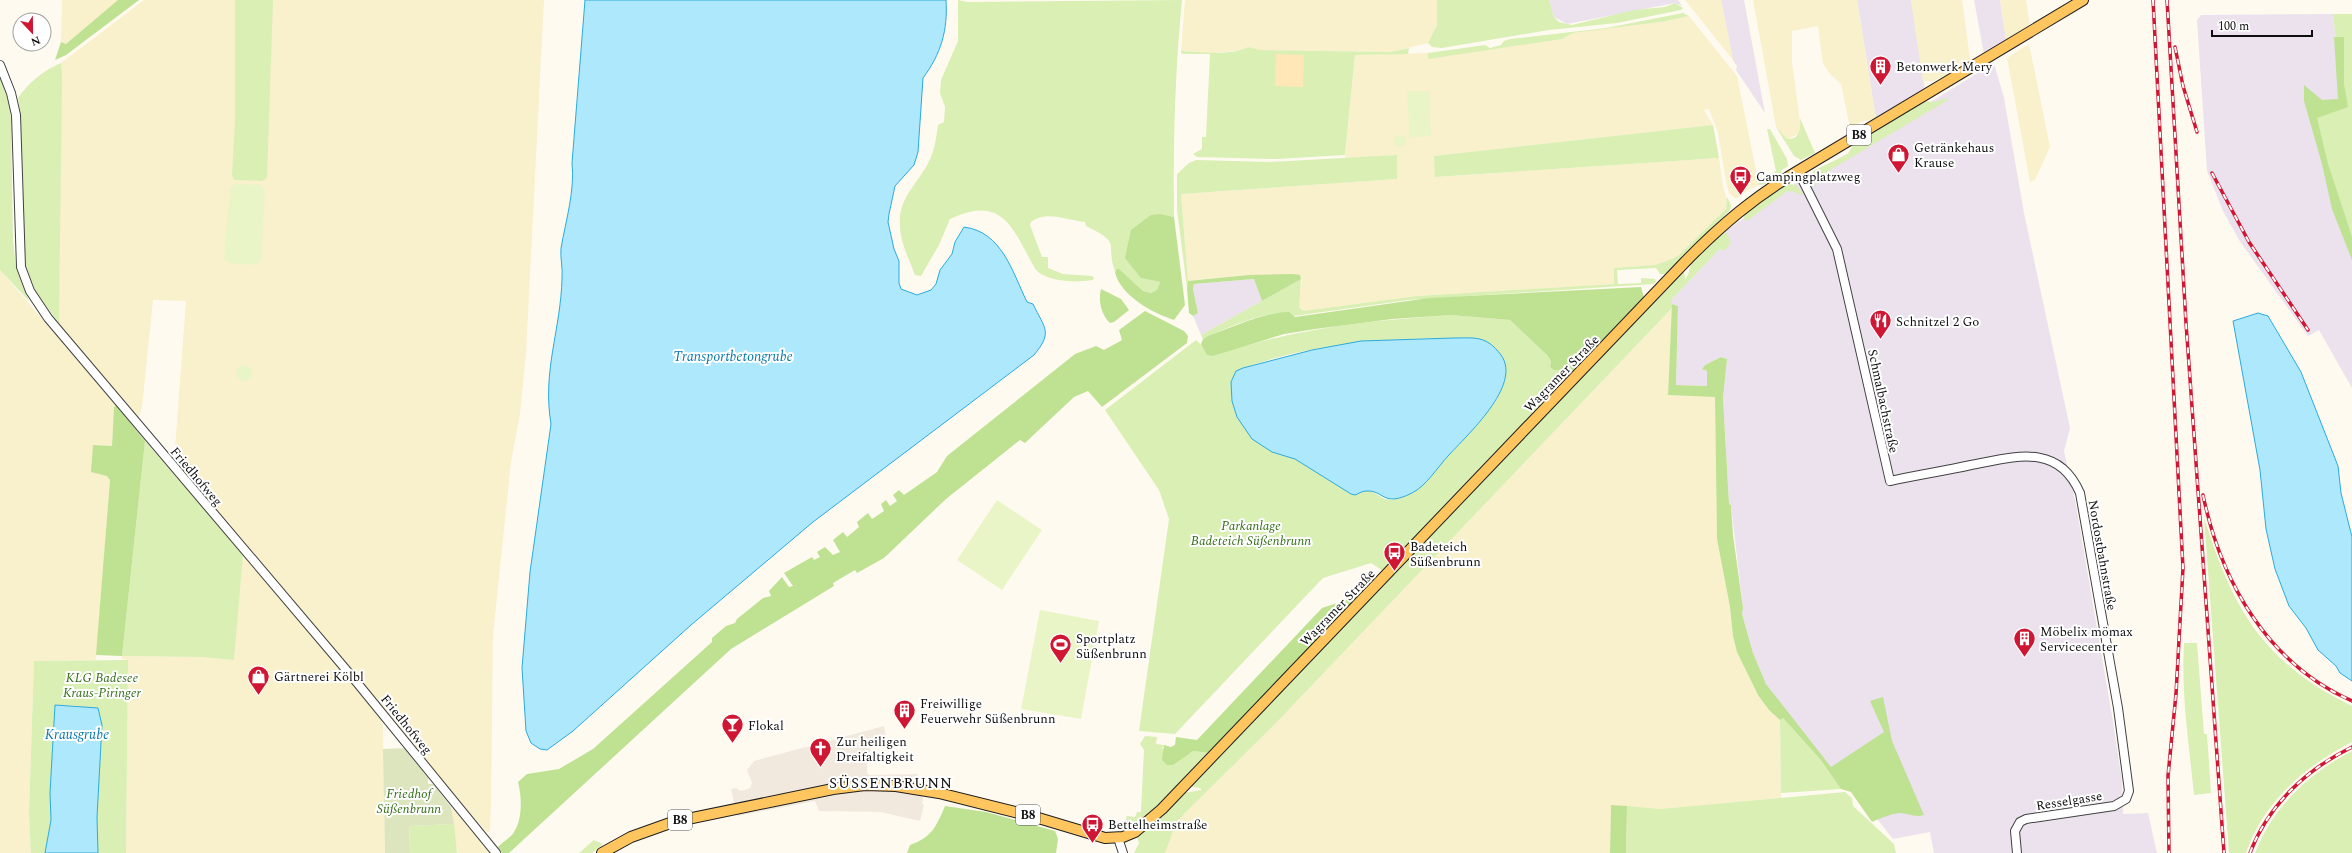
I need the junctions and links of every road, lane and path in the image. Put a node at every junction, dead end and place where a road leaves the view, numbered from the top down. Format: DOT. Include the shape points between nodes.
graph roads {
  1 [pos="2083,0"];
  2 [pos="0,65"];
  3 [pos="1798,171"];
  4 [pos="2057,464"];
  5 [pos="2126,799"];
  6 [pos="1118,838"];
  7 [pos="496,853"];
  8 [pos="602,853"];
  9 [pos="1123,853"];
  10 [pos="2017,853"];
  1 -- 3 [label="main road, Wagramer Straße / B8"];
  2 -- 7 [label="street, Friedhofweg" via="12,93 16,115 21,267 30,290 48,318 354,679"];
  3 -- 4 [label="street, Schmalbachstraße" via="1837,249 1890,481 2017,456 2034,456"];
  3 -- 6 [label="main road, Wagramer Straße / B8" via="1747,204 1716,231 1162,809 1139,830"];
  4 -- 5 [label="street, Nordostbahnstraße" via="2068,473 2077,486 2085,514 2128,777"];
  5 -- 10 [label="street, Resselgasse" via="2114,806 2026,819 2017,826 2014,836"];
  6 -- 8 [label="main road, B8" via="1101,838 1032,816 939,793 876,785 833,789 673,822 631,837"];
  6 -- 9 [label="street"];
}
